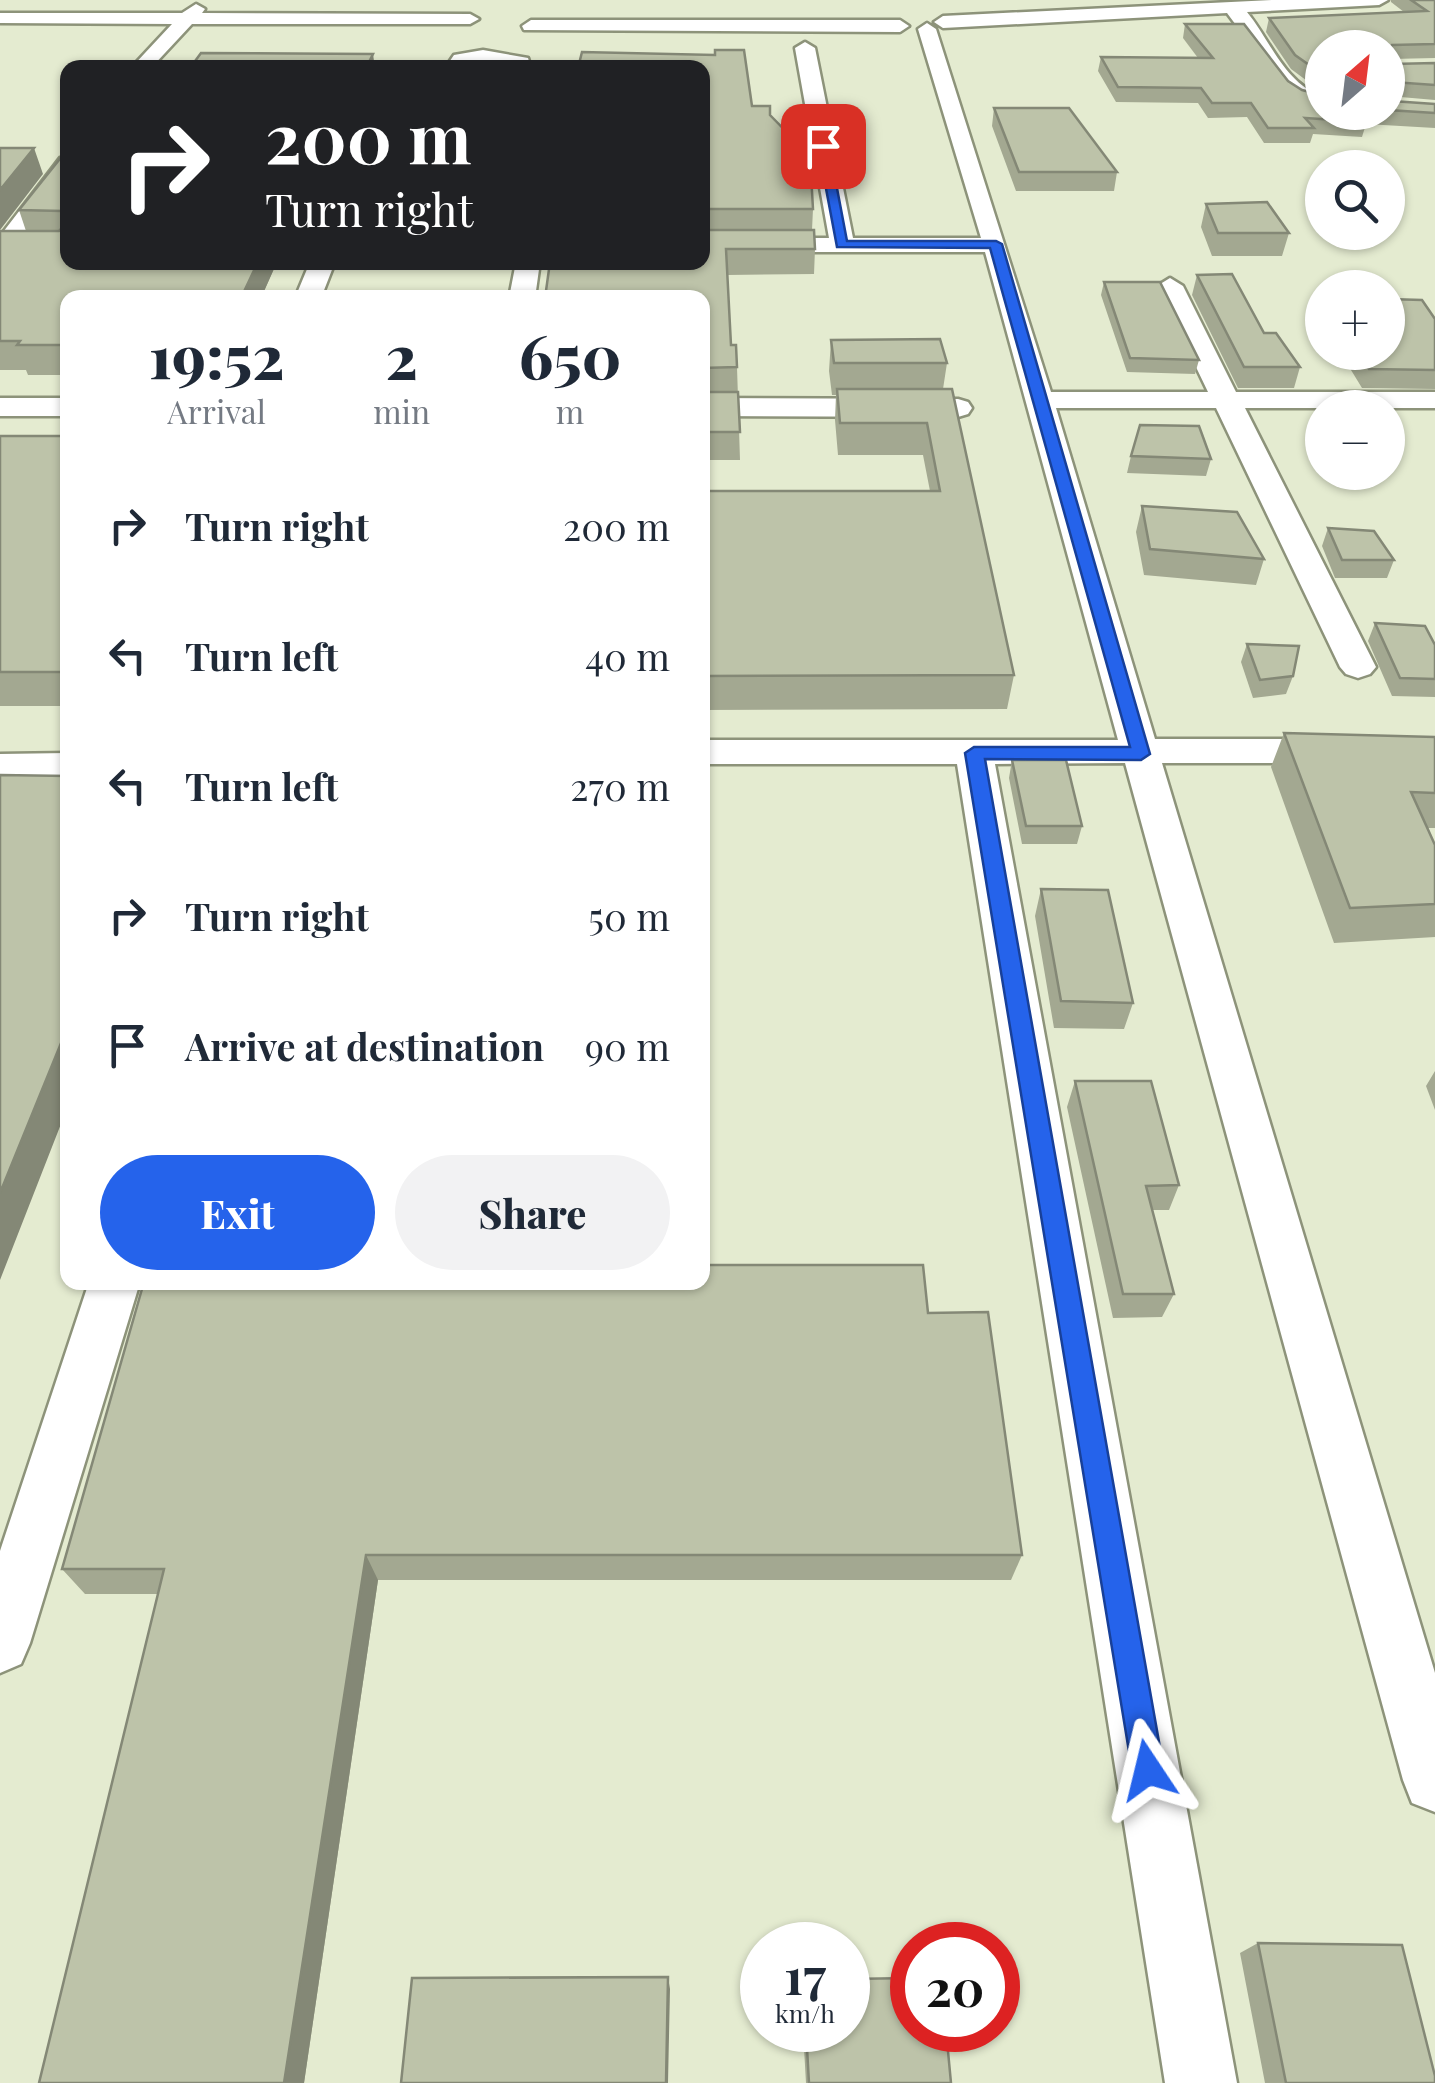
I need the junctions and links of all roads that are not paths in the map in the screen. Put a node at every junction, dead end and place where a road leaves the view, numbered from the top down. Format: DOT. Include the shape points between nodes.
graph roads {
  1 [pos="204,0"];
  2 [pos="1379,0"];
  3 [pos="1231,7"];
  4 [pos="0,22"];
  5 [pos="183,22"];
  6 [pos="500,24"];
  7 [pos="916,24"];
  8 [pos="805,48"];
  9 [pos="491,56"];
  10 [pos="147,60"];
  11 [pos="463,60"];
  12 [pos="518,60"];
  13 [pos="1280,71"];
  14 [pos="1305,71"];
  15 [pos="1305,96"];
  16 [pos="60,173"];
  17 [pos="996,244"];
  18 [pos="710,245"];
  19 [pos="842,245"];
  20 [pos="36,248"];
  21 [pos="1,250"];
  22 [pos="1170,286"];
  23 [pos="1040,400"];
  24 [pos="1226,400"];
  25 [pos="1435,400"];
  26 [pos="0,407"];
  27 [pos="60,407"];
  28 [pos="710,407"];
  29 [pos="958,408"];
  30 [pos="1358,667"];
  31 [pos="1435,751"];
  32 [pos="710,752"];
  33 [pos="974,753"];
  34 [pos="1141,754"];
  35 [pos="60,765"];
  36 [pos="0,766"];
  37 [pos="112,1290"];
  38 [pos="0,1643"];
  39 [pos="1435,1780"];
  40 [pos="1202,2083"];
  1 -- 5 [label="street"];
  2 -- 3 [label="street"];
  3 -- 7 [label="street"];
  3 -- 13 [label="street"];
  4 -- 5 [label="street"];
  5 -- 6 [label="street"];
  5 -- 10 [label="street"];
  6 -- 7 [label="street"];
  6 -- 9 [label="street"];
  7 -- 17 [label="street"];
  8 -- 19 [label="street"];
  9 -- 11 [label="street"];
  9 -- 12 [label="street"];
  13 -- 14 [label="street"];
  13 -- 15 [label="street"];
  16 -- 21 [label="street"];
  17 -- 19 [label="street"];
  17 -- 23 [label="street"];
  18 -- 19 [label="street"];
  20 -- 21 [label="street"];
  22 -- 24 [label="street"];
  23 -- 24 [label="street"];
  23 -- 34 [label="street"];
  24 -- 25 [label="street"];
  24 -- 30 [label="street"];
  26 -- 27 [label="street"];
  28 -- 29 [label="street"];
  31 -- 34 [label="street"];
  32 -- 33 [label="street"];
  33 -- 34 [label="street"];
  33 -- 40 [label="street"];
  34 -- 39 [label="street"];
  35 -- 36 [label="street"];
  37 -- 38 [label="street"];
}
